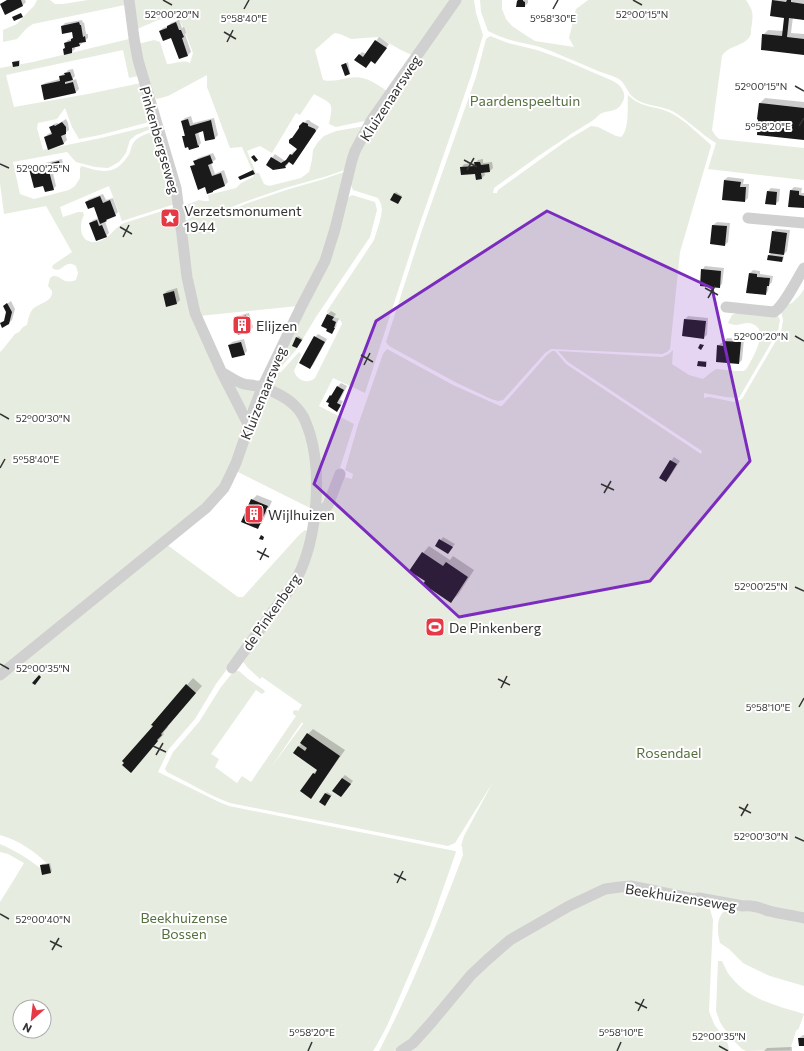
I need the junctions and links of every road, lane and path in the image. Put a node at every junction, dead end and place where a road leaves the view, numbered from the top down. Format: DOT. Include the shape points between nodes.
graph roads {
  1 [pos="129,0"];
  2 [pos="456,0"];
  3 [pos="748,218"];
  4 [pos="804,223"];
  5 [pos="804,268"];
  6 [pos="726,307"];
  7 [pos="221,371"];
  8 [pos="262,388"];
  9 [pos="248,424"];
  10 [pos="340,474"];
  11 [pos="315,510"];
  12 [pos="232,668"];
  13 [pos="0,675"];
  14 [pos="804,918"];
  15 [pos="401,1051"];
  1 -- 7 [label="street, Pinkenbergseweg" via="138,60 176,188 194,313"];
  2 -- 8 [label="street, Kluizenaarsweg" via="371,121 355,151 324,261"];
  3 -- 4 [label="street"];
  5 -- 6 [label="street" via="778,310 774,312"];
  7 -- 8 [label="street" via="238,382"];
  7 -- 9 [label="street, Pinkenbergseweg"];
  8 -- 9 [label="street, Kluizenaarsweg"];
  8 -- 11 [label="street, de Pinkenberg" via="293,403 305,419 316,464"];
  9 -- 13 [label="street, Kluizenaarsweg" via="228,480 206,508"];
  10 -- 11 [label="street" via="328,505 321,510"];
  11 -- 12 [label="street, de Pinkenberg" via="312,533 297,578"];
  14 -- 15 [label="street, Beekhuizenseweg" via="761,908 694,899 636,887 605,889 569,906 510,940 471,975 413,1043"];
}
